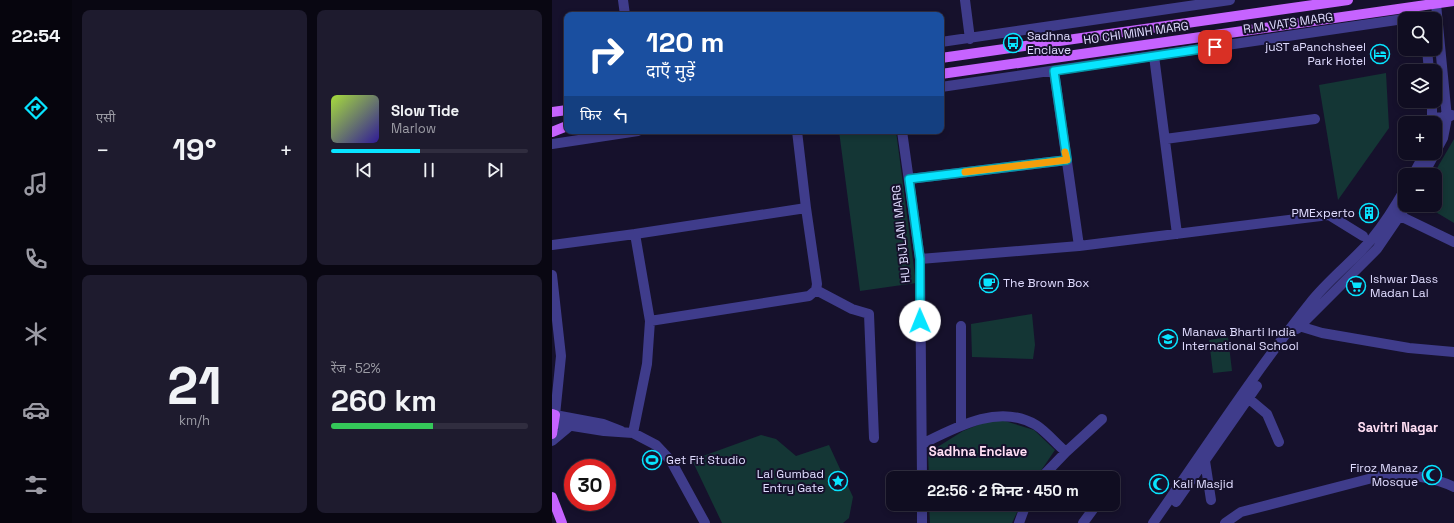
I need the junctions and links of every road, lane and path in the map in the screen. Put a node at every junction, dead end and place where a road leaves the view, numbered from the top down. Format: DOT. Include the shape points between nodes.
graph roads {
  1 [pos="623,0"];
  2 [pos="965,0"];
  3 [pos="1230,0"];
  4 [pos="1348,0"];
  5 [pos="1209,1"];
  6 [pos="1454,1"];
  7 [pos="1436,4"];
  8 [pos="1423,5"];
  9 [pos="625,12"];
  10 [pos="1424,12"];
  11 [pos="1436,12"];
  12 [pos="1398,22"];
  13 [pos="970,38"];
  14 [pos="944,42"];
  15 [pos="1154,56"];
  16 [pos="1441,56"];
  17 [pos="944,58"];
  18 [pos="1442,61"];
  19 [pos="1436,64"];
  20 [pos="1054,71"];
  21 [pos="944,74"];
  22 [pos="944,87"];
  23 [pos="564,110"];
  24 [pos="552,112"];
  25 [pos="1451,116"];
  26 [pos="1315,119"];
  27 [pos="564,126"];
  28 [pos="552,127"];
  29 [pos="564,127"];
  30 [pos="552,132"];
  31 [pos="618,134"];
  32 [pos="797,134"];
  33 [pos="902,134"];
  34 [pos="1165,139"];
  35 [pos="1442,140"];
  36 [pos="552,144"];
  37 [pos="1067,160"];
  38 [pos="909,179"];
  39 [pos="806,208"];
  40 [pos="1398,211"];
  41 [pos="1397,214"];
  42 [pos="635,234"];
  43 [pos="1177,234"];
  44 [pos="1363,236"];
  45 [pos="1454,242"];
  46 [pos="552,245"];
  47 [pos="1079,246"];
  48 [pos="920,259"];
  49 [pos="552,275"];
  50 [pos="816,290"];
  51 [pos="1314,304"];
  52 [pos="555,312"];
  53 [pos="650,321"];
  54 [pos="961,326"];
  55 [pos="1299,326"];
  56 [pos="1454,352"];
  57 [pos="556,357"];
  58 [pos="1248,398"];
  59 [pos="1102,418"];
  60 [pos="553,419"];
  61 [pos="961,425"];
  62 [pos="570,426"];
  63 [pos="621,431"];
  64 [pos="633,433"];
  65 [pos="552,434"];
  66 [pos="874,438"];
  67 [pos="552,441"];
  68 [pos="1279,442"];
  69 [pos="922,444"];
  70 [pos="1066,452"];
  71 [pos="1205,461"];
  72 [pos="922,471"];
  73 [pos="1048,471"];
  74 [pos="1454,487"];
  75 [pos="552,497"];
  76 [pos="1211,500"];
  77 [pos="922,511"];
  78 [pos="1023,511"];
  79 [pos="1092,511"];
  80 [pos="552,514"];
  81 [pos="555,523"];
  82 [pos="562,523"];
  83 [pos="705,523"];
  84 [pos="922,523"];
  85 [pos="1019,523"];
  86 [pos="1083,523"];
  87 [pos="1154,523"];
  88 [pos="1161,523"];
  89 [pos="1226,523"];
  1 -- 9 [label="street"];
  2 -- 13 [label="street"];
  3 -- 5 [label="street"];
  4 -- 17 [label="main road, HO CHI MINH MARG"];
  5 -- 13 [label="street"];
  6 -- 7 [label="main road, HO CHI MINH MARG"];
  7 -- 8 [label="main road, HO CHI MINH MARG"];
  7 -- 11 [label="street"];
  8 -- 10 [label="street"];
  8 -- 21 [label="main road, HO CHI MINH MARG"];
  12 -- 15 [label="street, R.M. VATS MARG"];
  13 -- 14 [label="street"];
  15 -- 20 [label="street, R.M. VATS MARG"];
  15 -- 34 [label="street"];
  16 -- 18 [label="street"];
  18 -- 19 [label="street"];
  18 -- 25 [label="street"];
  20 -- 22 [label="street, R.M. VATS MARG"];
  20 -- 37 [label="street"];
  23 -- 24 [label="main road"];
  25 -- 35 [label="street"];
  26 -- 34 [label="street"];
  27 -- 28 [label="main road"];
  29 -- 30 [label="main road"];
  31 -- 36 [label="street"];
  32 -- 39 [label="street"];
  33 -- 38 [label="street, HU BIJLANI MARG"];
  34 -- 43 [label="street"];
  37 -- 38 [label="street"];
  37 -- 47 [label="street"];
  38 -- 48 [label="street, HU BIJLANI MARG"];
  39 -- 42 [label="street"];
  39 -- 50 [label="street"];
  40 -- 41 [label="street"];
  41 -- 45 [label="street"];
  41 -- 51 [label="street" via="1377,249"];
  42 -- 46 [label="street"];
  42 -- 53 [label="street"];
  43 -- 44 [label="street" via="1330,215"];
  43 -- 47 [label="street"];
  47 -- 48 [label="street"];
  48 -- 69 [label="street, HU BIJLANI MARG"];
  49 -- 52 [label="street"];
  50 -- 53 [label="street" via="809,296"];
  50 -- 66 [label="street" via="852,309 869,314"];
  51 -- 55 [label="street"];
  51 -- 87 [label="street" via="1208,442"];
  52 -- 57 [label="street"];
  53 -- 64 [label="street" via="647,364"];
  54 -- 61 [label="street"];
  55 -- 56 [label="street" via="1322,333 1410,348"];
  55 -- 58 [label="street"];
  57 -- 60 [label="street"];
  58 -- 68 [label="street" via="1267,414"];
  58 -- 71 [label="street"];
  59 -- 70 [label="street"];
  60 -- 62 [label="street"];
  60 -- 63 [label="street" via="603,424"];
  60 -- 65 [label="main road"];
  61 -- 69 [label="street"];
  61 -- 70 [label="street" via="996,415 1016,418 1036,425"];
  62 -- 63 [label="street"];
  62 -- 67 [label="street"];
  63 -- 64 [label="street"];
  64 -- 83 [label="street" via="656,445 671,460"];
  69 -- 72 [label="street, HU BIJLANI MARG"];
  70 -- 73 [label="street"];
  71 -- 76 [label="street"];
  71 -- 88 [label="street"];
  74 -- 89 [label="street" via="1438,481 1401,474 1384,475 1241,512"];
  75 -- 82 [label="main road"];
  77 -- 84 [label="street"];
  78 -- 85 [label="street"];
  79 -- 86 [label="street"];
  80 -- 81 [label="main road"];
}
